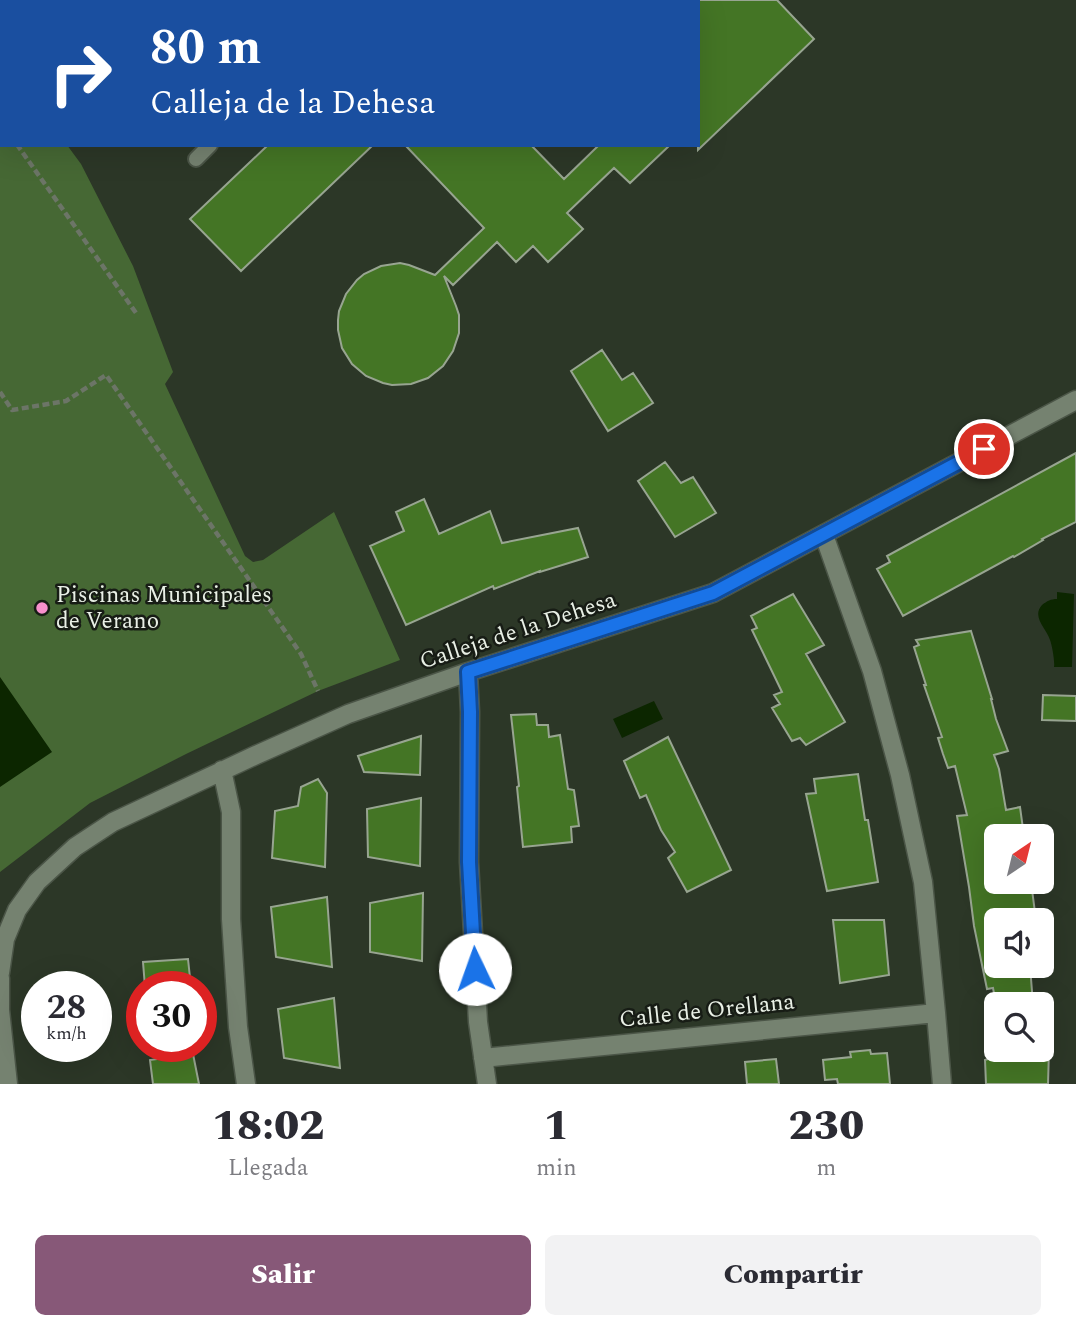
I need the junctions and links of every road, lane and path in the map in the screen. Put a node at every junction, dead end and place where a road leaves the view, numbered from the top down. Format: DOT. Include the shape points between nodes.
graph roads {
  1 [pos="19,147"];
  2 [pos="208,147"];
  3 [pos="196,159"];
  4 [pos="136,313"];
  5 [pos="0,393"];
  6 [pos="1076,400"];
  7 [pos="824,535"];
  8 [pos="468,672"];
  9 [pos="317,691"];
  10 [pos="222,770"];
  11 [pos="3,938"];
  12 [pos="0,975"];
  13 [pos="936,1013"];
  14 [pos="483,1058"];
  15 [pos="8,1084"];
  16 [pos="246,1084"];
  17 [pos="487,1084"];
  18 [pos="942,1084"];
  1 -- 4 [label="path"];
  2 -- 3 [label="lane"];
  5 -- 9 [label="path" via="12,410 66,401 106,375 302,654"];
  6 -- 7 [label="street, Calleja de la Dehesa"];
  7 -- 8 [label="street, Calleja de la Dehesa" via="713,593"];
  7 -- 13 [label="street" via="872,671 900,775 923,882"];
  8 -- 10 [label="street, Calleja de la Dehesa" via="348,714"];
  8 -- 14 [label="street" via="469,862"];
  10 -- 11 [label="street, Calleja de la Dehesa" via="113,822 75,847 37,881"];
  10 -- 16 [label="street" via="231,812 231,919"];
  11 -- 12 [label="street, Calleja de la Dehesa"];
  12 -- 15 [label="street, Calleja de la Dehesa"];
  13 -- 14 [label="street, Calle de Orellana"];
  13 -- 18 [label="street"];
  14 -- 17 [label="street"];
}
